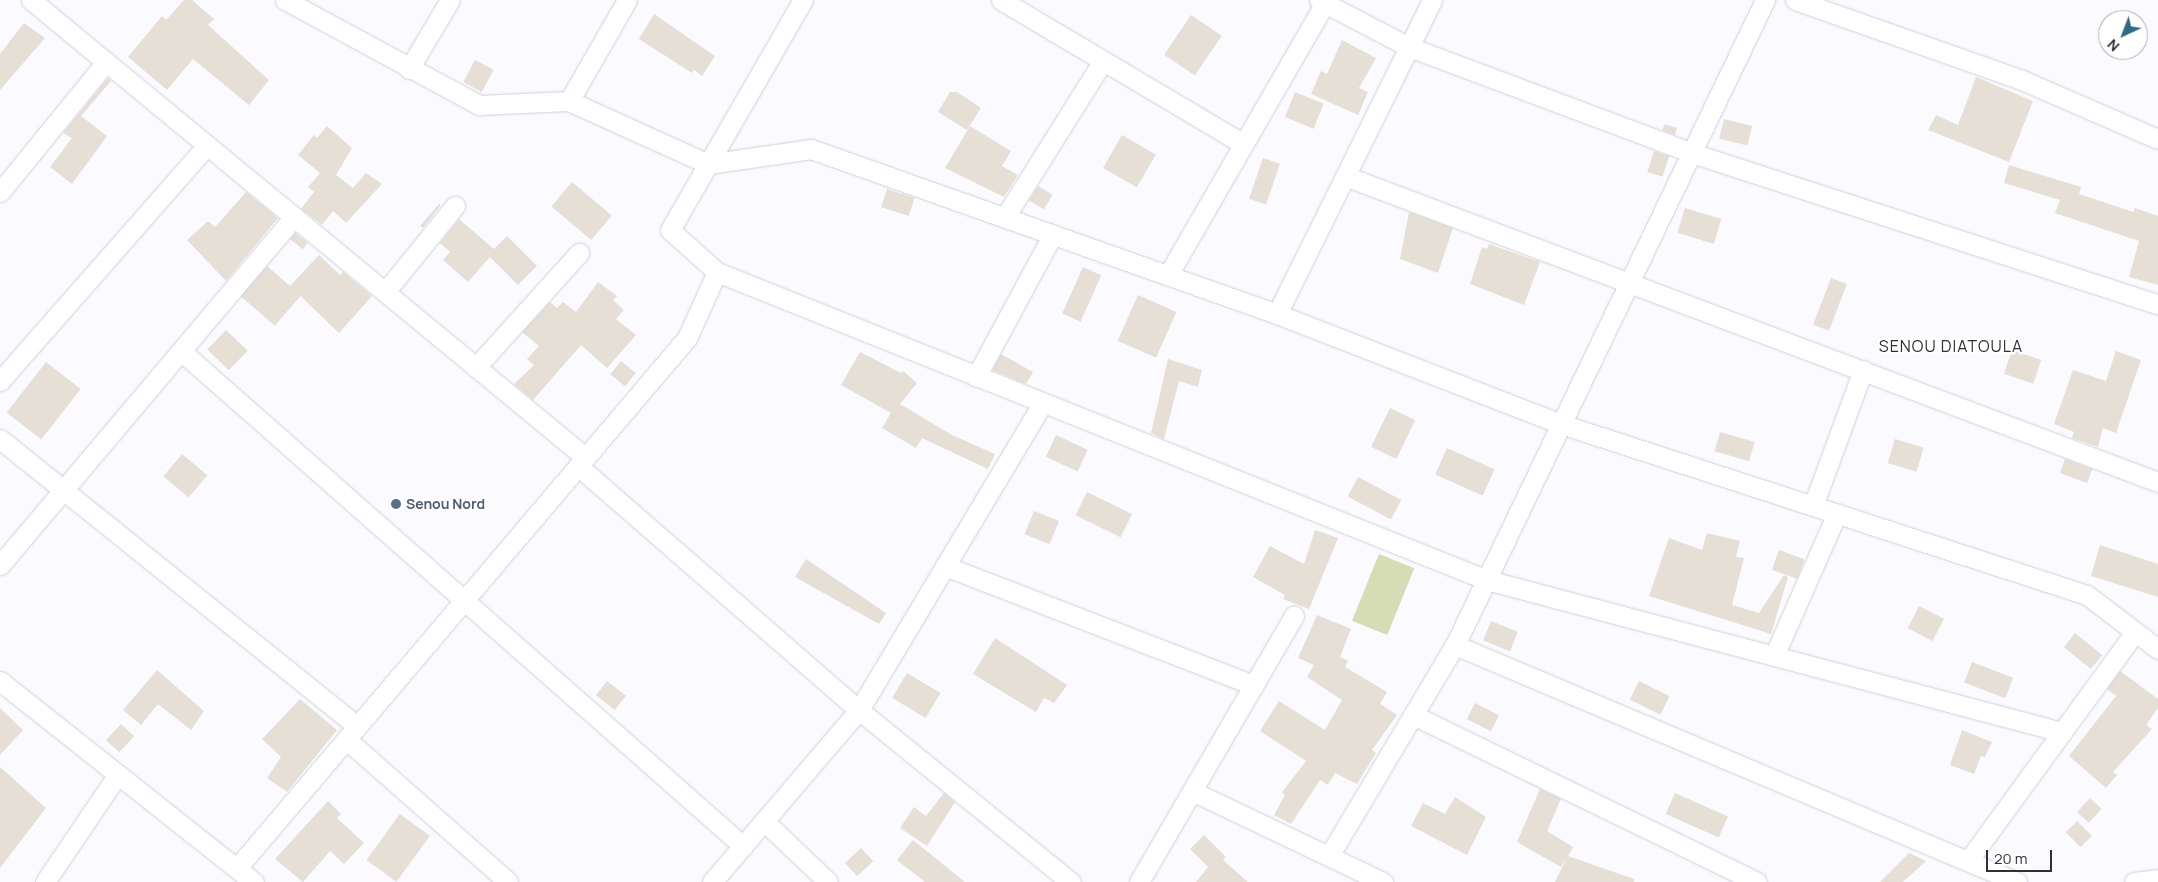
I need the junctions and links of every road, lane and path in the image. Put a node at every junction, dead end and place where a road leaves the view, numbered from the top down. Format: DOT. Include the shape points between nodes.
graph roads {
  1 [pos="31,0"];
  2 [pos="285,0"];
  3 [pos="450,0"];
  4 [pos="627,0"];
  5 [pos="804,0"];
  6 [pos="1001,0"];
  7 [pos="1432,0"];
  8 [pos="1765,0"];
  9 [pos="1795,0"];
  10 [pos="1324,1"];
  11 [pos="1409,47"];
  12 [pos="1103,61"];
  13 [pos="106,62"];
  14 [pos="409,69"];
  15 [pos="569,101"];
  16 [pos="2158,138"];
  17 [pos="1244,144"];
  18 [pos="207,145"];
  19 [pos="1692,153"];
  20 [pos="708,164"];
  21 [pos="1345,176"];
  22 [pos="0,192"];
  23 [pos="455,206"];
  24 [pos="294,217"];
  25 [pos="1005,217"];
  26 [pos="1053,234"];
  27 [pos="579,253"];
  28 [pos="717,272"];
  29 [pos="1168,274"];
  30 [pos="1629,282"];
  31 [pos="385,292"];
  32 [pos="2158,304"];
  33 [pos="1277,314"];
  34 [pos="181,351"];
  35 [pos="476,367"];
  36 [pos="1862,370"];
  37 [pos="976,377"];
  38 [pos="0,381"];
  39 [pos="1042,404"];
  40 [pos="1561,424"];
  41 [pos="0,439"];
  42 [pos="582,462"];
  43 [pos="2158,482"];
  44 [pos="63,490"];
  45 [pos="1813,506"];
  46 [pos="1837,514"];
  47 [pos="0,565"];
  48 [pos="946,566"];
  49 [pos="1486,580"];
  50 [pos="464,600"];
  51 [pos="1294,616"];
  52 [pos="2135,632"];
  53 [pos="1455,645"];
  54 [pos="2158,649"];
  55 [pos="1774,656"];
  56 [pos="0,681"];
  57 [pos="1254,685"];
  58 [pos="859,710"];
  59 [pos="1413,715"];
  60 [pos="352,732"];
  61 [pos="2062,732"];
  62 [pos="118,774"];
  63 [pos="1192,791"];
  64 [pos="764,821"];
  65 [pos="743,846"];
  66 [pos="1329,856"];
  67 [pos="1968,861"];
  68 [pos="236,868"];
  69 [pos="1062,879"];
  70 [pos="2158,879"];
  71 [pos="45,882"];
  72 [pos="254,882"];
  73 [pos="508,882"];
  74 [pos="712,882"];
  75 [pos="828,882"];
  76 [pos="1139,882"];
  77 [pos="1383,882"];
  78 [pos="1757,882"];
  79 [pos="2017,882"];
  80 [pos="2134,882"];
  1 -- 13 [label="street"];
  2 -- 14 [label="street"];
  3 -- 14 [label="street"];
  4 -- 15 [label="street"];
  5 -- 20 [label="street"];
  6 -- 12 [label="street"];
  7 -- 11 [label="street"];
  8 -- 19 [label="street"];
  9 -- 16 [label="street" via="2022,80"];
  10 -- 11 [label="street"];
  10 -- 17 [label="street"];
  11 -- 19 [label="street"];
  11 -- 21 [label="street"];
  12 -- 17 [label="street"];
  12 -- 25 [label="street"];
  13 -- 18 [label="street"];
  13 -- 22 [label="street"];
  14 -- 15 [label="street" via="479,106"];
  15 -- 20 [label="street"];
  17 -- 29 [label="street"];
  18 -- 24 [label="street"];
  18 -- 38 [label="street"];
  19 -- 30 [label="street"];
  19 -- 32 [label="street"];
  20 -- 25 [label="street" via="811,149"];
  20 -- 28 [label="street" via="670,230"];
  21 -- 30 [label="street"];
  21 -- 33 [label="street"];
  23 -- 31 [label="street"];
  24 -- 31 [label="street"];
  24 -- 34 [label="street"];
  25 -- 26 [label="street"];
  26 -- 29 [label="street"];
  26 -- 37 [label="street"];
  27 -- 35 [label="street"];
  28 -- 37 [label="street"];
  28 -- 42 [label="street" via="687,338"];
  29 -- 33 [label="street"];
  30 -- 36 [label="street"];
  30 -- 40 [label="street"];
  31 -- 35 [label="street"];
  33 -- 40 [label="street"];
  34 -- 44 [label="street"];
  34 -- 50 [label="street"];
  35 -- 42 [label="street"];
  36 -- 43 [label="street"];
  36 -- 45 [label="street"];
  37 -- 39 [label="street"];
  39 -- 48 [label="street"];
  39 -- 49 [label="street"];
  40 -- 45 [label="street"];
  40 -- 49 [label="street"];
  41 -- 44 [label="street"];
  42 -- 50 [label="street"];
  42 -- 58 [label="street"];
  44 -- 47 [label="street"];
  44 -- 60 [label="street"];
  45 -- 46 [label="street"];
  46 -- 52 [label="street" via="2086,595"];
  46 -- 55 [label="street"];
  48 -- 57 [label="street"];
  48 -- 58 [label="street"];
  49 -- 53 [label="street"];
  49 -- 55 [label="street"];
  50 -- 60 [label="street"];
  50 -- 65 [label="street"];
  51 -- 57 [label="street"];
  52 -- 54 [label="street"];
  52 -- 61 [label="street"];
  53 -- 59 [label="street"];
  53 -- 67 [label="street"];
  55 -- 61 [label="street"];
  56 -- 62 [label="street"];
  57 -- 63 [label="street"];
  58 -- 64 [label="street"];
  58 -- 69 [label="street"];
  59 -- 66 [label="street"];
  59 -- 78 [label="street"];
  60 -- 68 [label="street"];
  60 -- 73 [label="street"];
  61 -- 67 [label="street"];
  62 -- 68 [label="street"];
  62 -- 71 [label="street"];
  63 -- 66 [label="street"];
  63 -- 76 [label="street"];
  64 -- 65 [label="street"];
  64 -- 75 [label="street"];
  65 -- 74 [label="street"];
  66 -- 77 [label="street"];
  67 -- 79 [label="street"];
  68 -- 72 [label="street"];
  70 -- 80 [label="street"];
}
